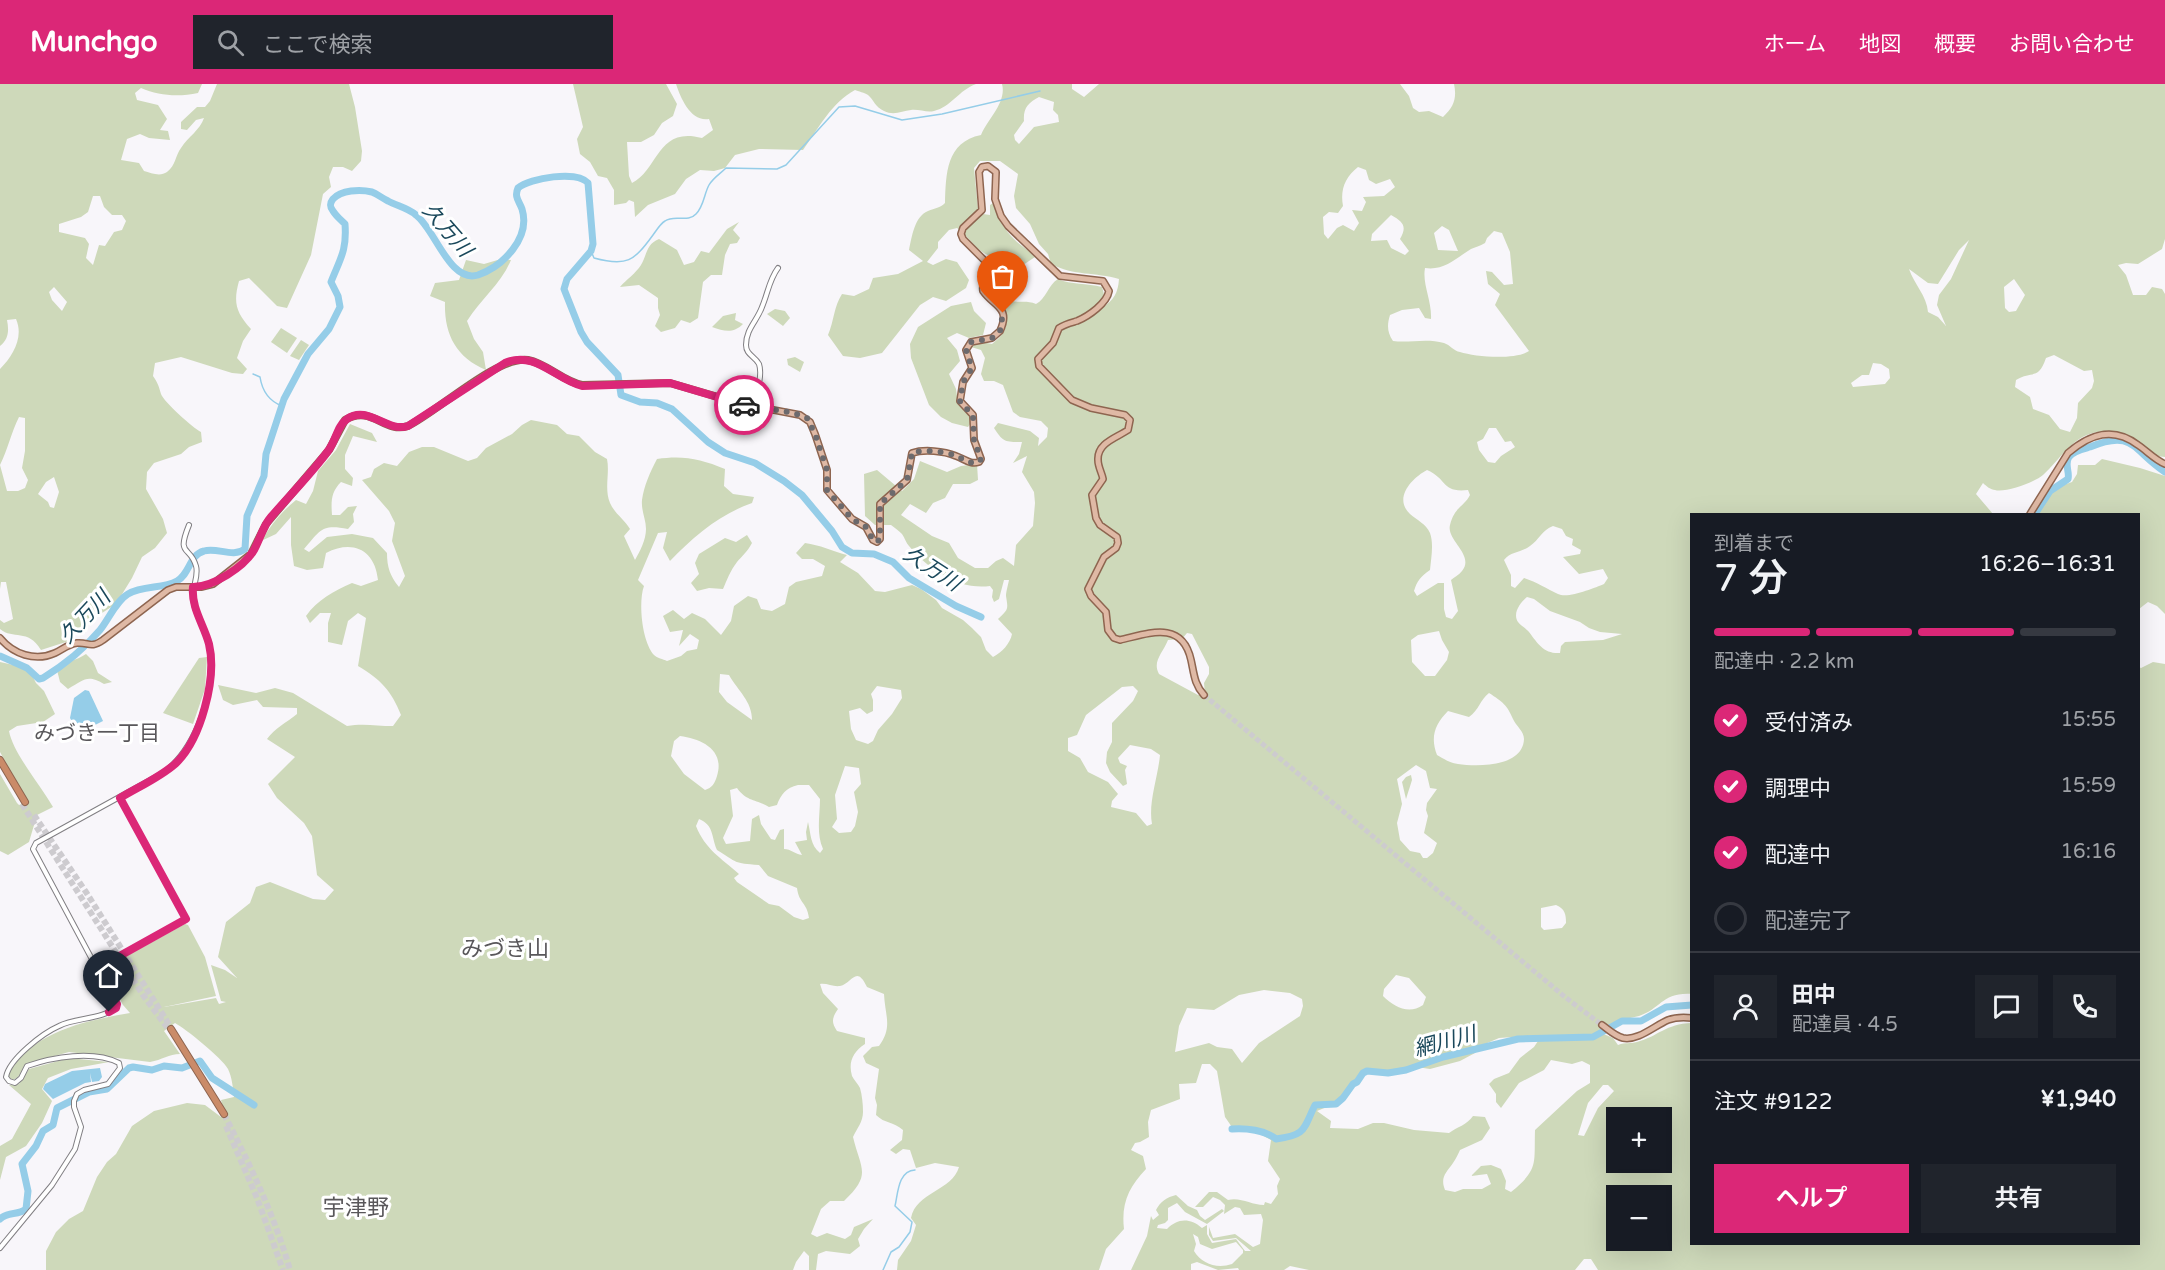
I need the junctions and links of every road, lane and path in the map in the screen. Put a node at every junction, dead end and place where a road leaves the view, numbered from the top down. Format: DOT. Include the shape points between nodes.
graph roads {
  1 [pos="778,268"];
  2 [pos="753,407"];
  3 [pos="2165,464"];
  4 [pos="2031,513"];
  5 [pos="189,525"];
  6 [pos="193,587"];
  7 [pos="0,638"];
  8 [pos="1204,695"];
  9 [pos="0,760"];
  10 [pos="0,767"];
  11 [pos="120,798"];
  12 [pos="98,968"];
  13 [pos="1690,1018"];
  14 [pos="1603,1025"];
  15 [pos="170,1029"];
  16 [pos="222,1114"];
  17 [pos="0,1248"];
  1 -- 2 [label="street" via="747,336 748,353 760,367"];
  2 -- 6 [label="main road" via="670,383 575,384 535,362 515,360 408,426 393,427 365,415 350,418 341,425 329,450 266,524 251,554 213,584"];
  2 -- 8 [label="main road" via="800,415 810,422 827,470 827,490 877,542 880,504 907,480 912,453 941,453 974,464 979,462 973,416 960,401 963,382 972,368 966,350 971,342 992,338 1000,331 1004,316 983,291 986,262 961,234 982,210 979,172 984,166 991,167 996,172 994,193 998,210 1008,226 1056,273 1071,279 1103,281 1109,291 1107,299 1093,311 1059,328 1038,363 1072,400 1125,415 1130,420 1128,430 1107,442 1098,454 1103,479 1092,495 1093,508 1098,522 1117,537 1118,543 1104,557 1088,585 1089,593 1106,612 1108,630 1114,638 1160,631 1182,642 1189,653 1195,682"];
  3 -- 4 [label="main road" via="2126,437 2114,433 2101,435 2068,453"];
  5 -- 6 [label="street" via="183,544 196,564"];
  6 -- 7 [label="main road" via="168,590 90,646 68,646 48,656 35,657 15,652"];
  6 -- 11 [label="street" via="212,668 196,731 173,765"];
  9 -- 10 [label="highway" via="24,803"];
  11 -- 12 [label="street" via="35,844 33,849"];
  11 -- 12 [label="street" via="186,919"];
  12 -- 17 [label="street" via="116,1008 60,1025 19,1054 6,1074 15,1083 27,1066 70,1055 110,1060 119,1063 120,1068 108,1084 84,1090 74,1100 81,1127 75,1149 47,1192"];
  13 -- 14 [label="main road" via="1668,1020 1632,1038 1615,1035"];
  15 -- 16 [label="highway"];
}
